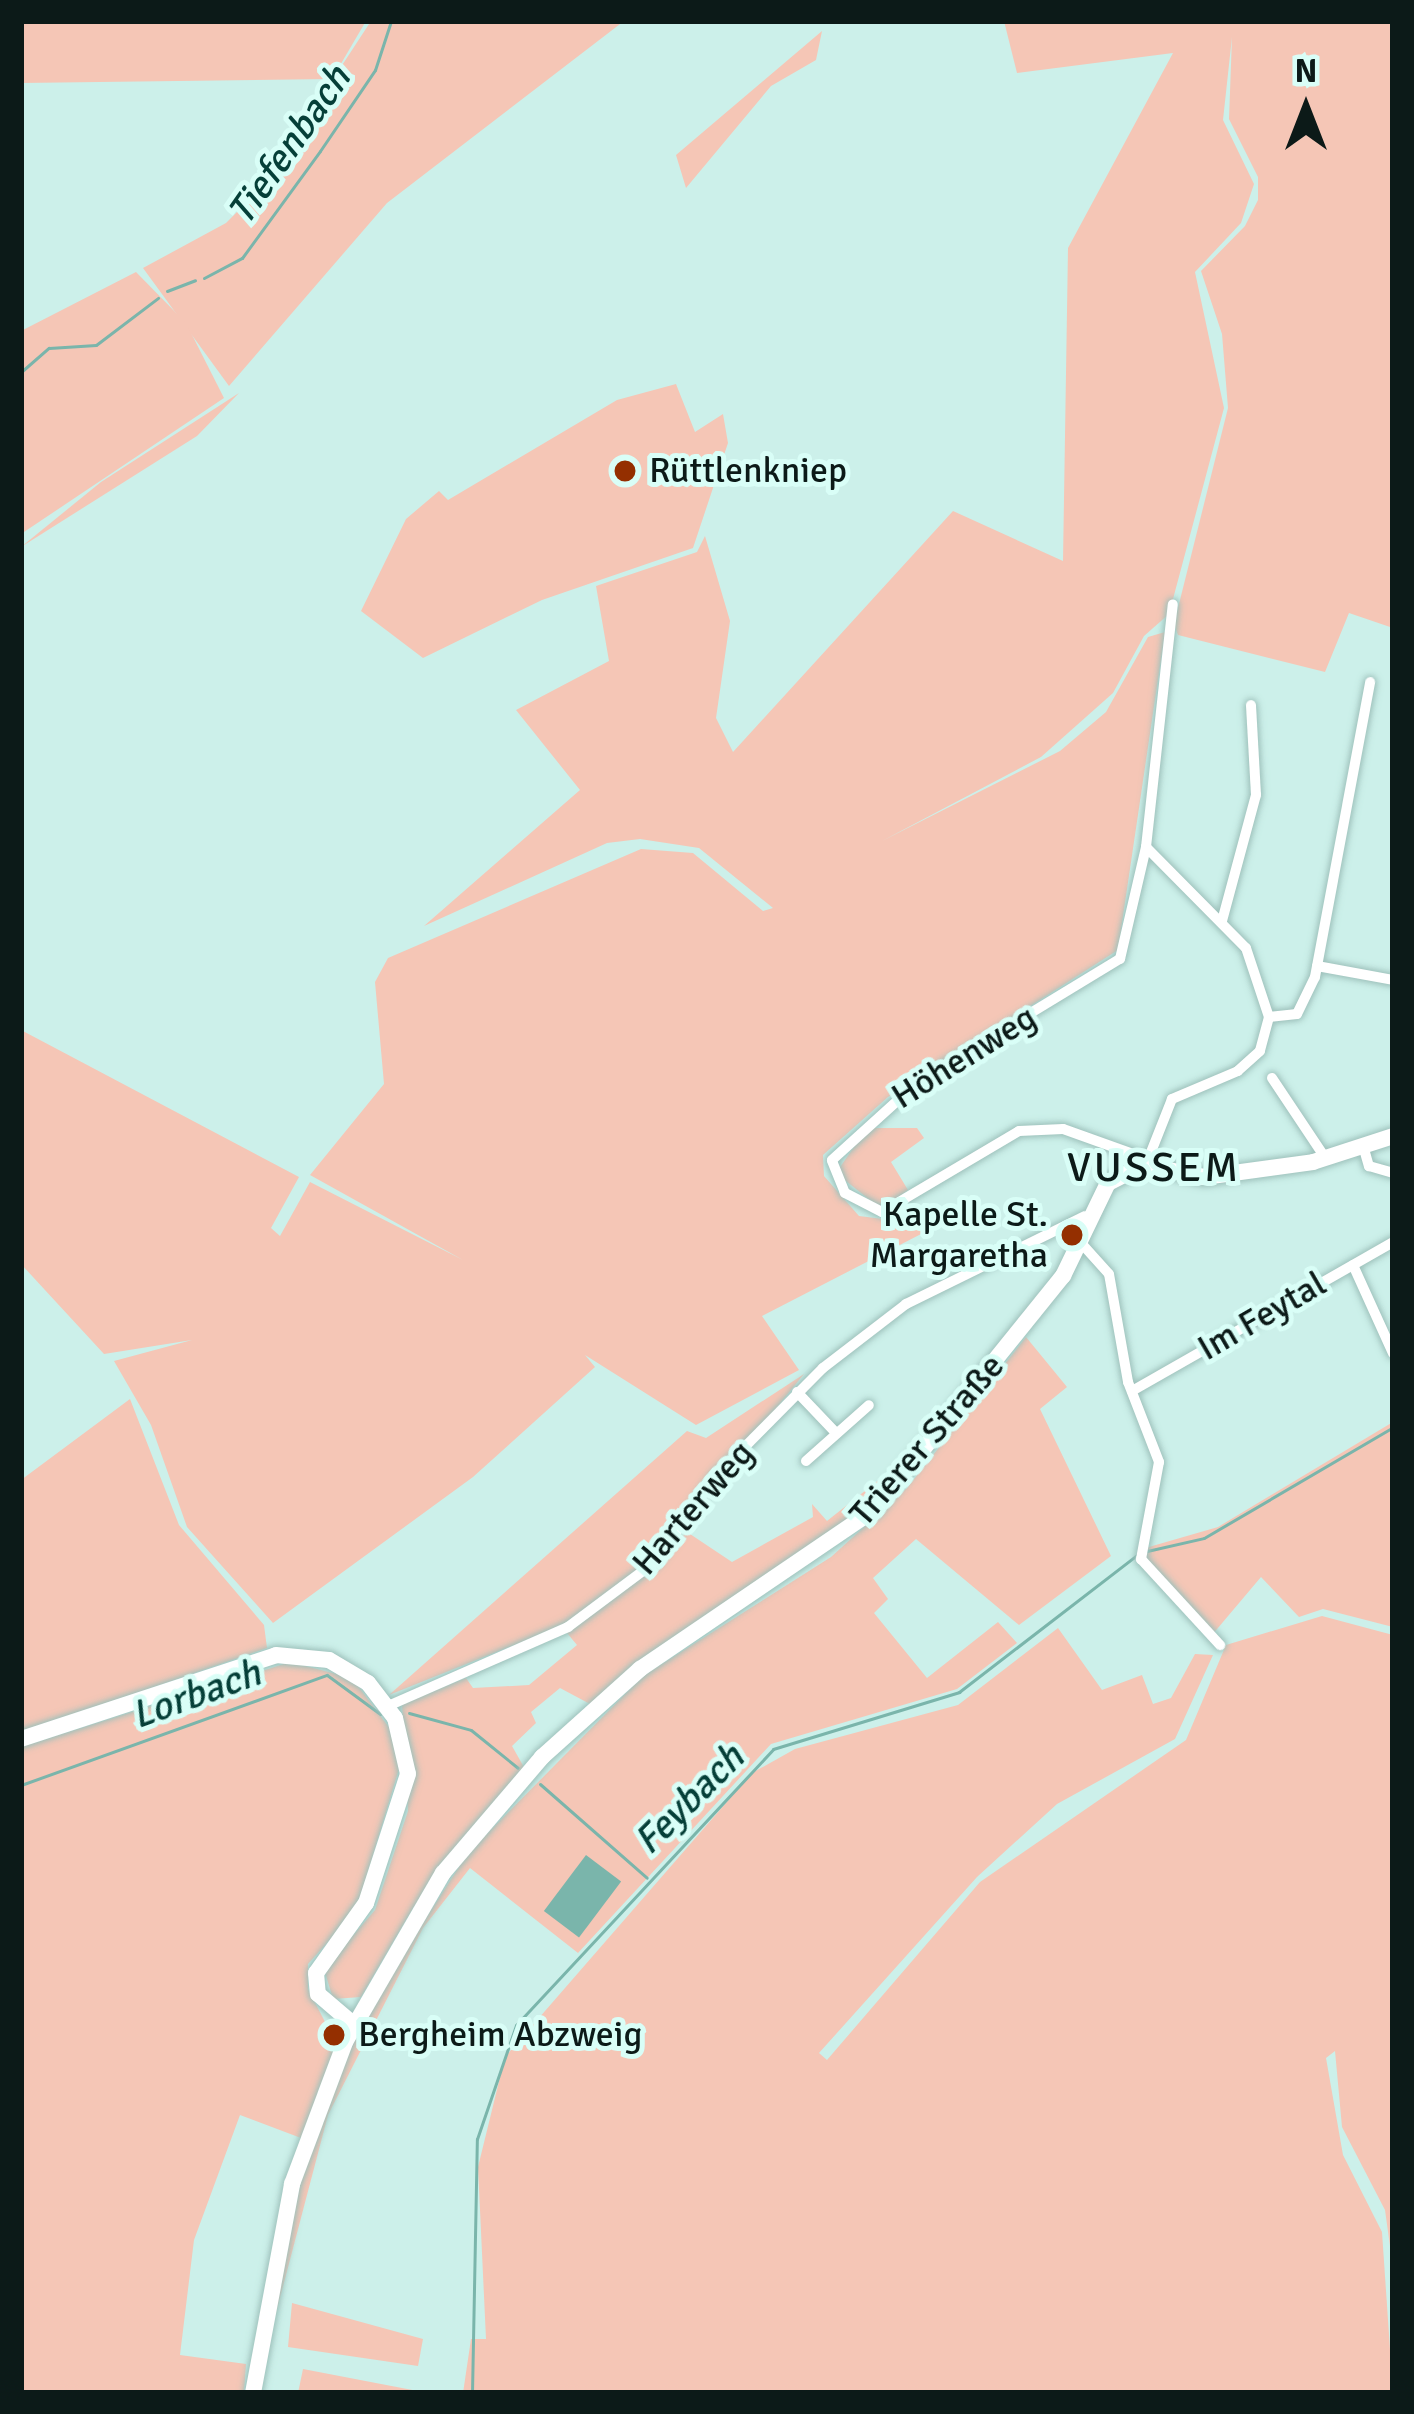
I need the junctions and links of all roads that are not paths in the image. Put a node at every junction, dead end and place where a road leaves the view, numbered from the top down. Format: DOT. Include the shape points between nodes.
graph roads {
  1 [pos="1174,604"];
  2 [pos="1370,682"];
  3 [pos="1251,705"];
  4 [pos="1268,777"];
  5 [pos="1256,794"];
  6 [pos="1146,847"];
  7 [pos="1222,922"];
  8 [pos="1317,966"];
  9 [pos="1393,980"];
  10 [pos="1269,1017"];
  11 [pos="1272,1078"];
  12 [pos="1393,1136"];
  13 [pos="1364,1149"];
  14 [pos="1325,1159"];
  15 [pos="1147,1162"];
  16 [pos="1393,1173"];
  17 [pos="1085,1216"];
  18 [pos="1393,1242"];
  19 [pos="1082,1244"];
  20 [pos="1353,1265"];
  21 [pos="1393,1353"];
  22 [pos="1132,1391"];
  23 [pos="797,1392"];
  24 [pos="869,1405"];
  25 [pos="836,1433"];
  26 [pos="806,1461"];
  27 [pos="1220,1645"];
  28 [pos="388,1706"];
  29 [pos="21,1739"];
  30 [pos="353,2024"];
  31 [pos="253,2393"];
  1 -- 6 [label="street, Höhenweg"];
  2 -- 8 [label="street"];
  3 -- 5 [label="street"];
  4 -- 5 [label="street"];
  5 -- 7 [label="street"];
  6 -- 7 [label="street"];
  6 -- 15 [label="street, Höhenweg" via="1112,968 919,1082 832,1160 845,1193 882,1212 1019,1131 1063,1129"];
  7 -- 10 [label="street" via="1257,968"];
  8 -- 9 [label="street"];
  8 -- 10 [label="street" via="1297,1014"];
  10 -- 15 [label="street" via="1260,1051 1238,1071 1172,1099"];
  11 -- 14 [label="street"];
  12 -- 13 [label="main road"];
  13 -- 14 [label="main road"];
  13 -- 16 [label="street" via="1369,1166"];
  14 -- 15 [label="main road" via="1204,1177"];
  15 -- 17 [label="main road" via="1108,1183"];
  17 -- 19 [label="main road"];
  17 -- 23 [label="street, Harterweg" via="906,1304"];
  18 -- 20 [label="street, Im Feytal"];
  19 -- 22 [label="street" via="1108,1274"];
  19 -- 30 [label="main road, Trierer Straße" via="874,1510 640,1669 542,1757 443,1874"];
  20 -- 21 [label="street"];
  20 -- 22 [label="street, Im Feytal"];
  22 -- 27 [label="street" via="1161,1479 1140,1553"];
  23 -- 25 [label="street"];
  23 -- 28 [label="street, Harterweg" via="709,1485 655,1562 568,1627"];
  24 -- 25 [label="street, Harterweg"];
  25 -- 26 [label="street, Harterweg"];
  28 -- 29 [label="main road" via="329,1660 276,1655"];
  28 -- 30 [label="main road" via="407,1753 400,1810 366,1904 316,1973 319,1994"];
  30 -- 31 [label="main road, Trierer Straße" via="292,2182"];
}
